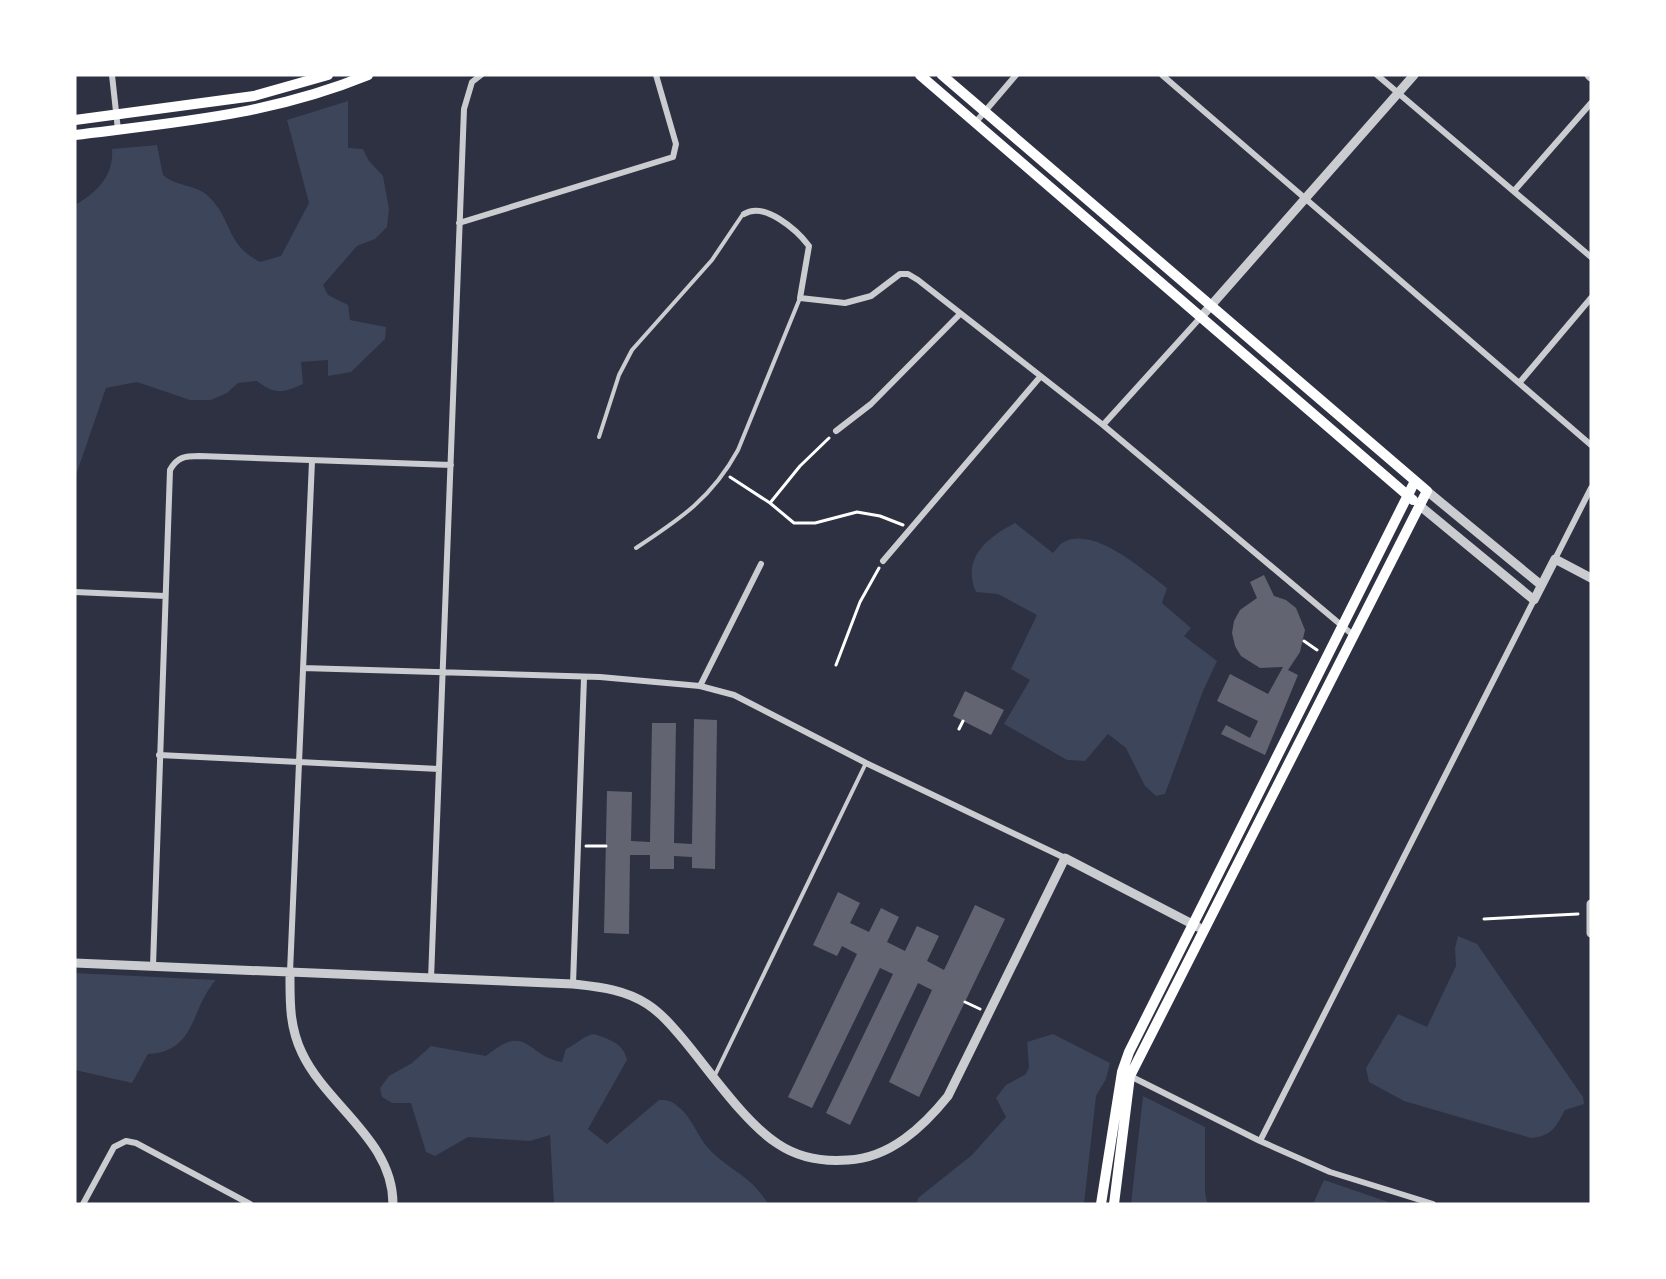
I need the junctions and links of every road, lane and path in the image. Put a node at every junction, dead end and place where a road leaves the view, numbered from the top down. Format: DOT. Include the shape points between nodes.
graph roads {
  1 [pos="112,75"];
  2 [pos="328,75"];
  3 [pos="368,75"];
  4 [pos="481,75"];
  5 [pos="656,75"];
  6 [pos="920,75"];
  7 [pos="942,75"];
  8 [pos="1016,75"];
  9 [pos="1162,75"];
  10 [pos="1377,75"];
  11 [pos="1414,75"];
  12 [pos="1398,93"];
  13 [pos="1591,103"];
  14 [pos="984,111"];
  15 [pos="116,115"];
  16 [pos="75,120"];
  17 [pos="975,123"];
  18 [pos="117,130"];
  19 [pos="75,135"];
  20 [pos="1514,191"];
  21 [pos="1305,198"];
  22 [pos="744,214"];
  23 [pos="459,223"];
  24 [pos="1591,257"];
  25 [pos="800,298"];
  26 [pos="1591,298"];
  27 [pos="1210,306"];
  28 [pos="960,314"];
  29 [pos="1200,318"];
  30 [pos="1040,377"];
  31 [pos="1520,382"];
  32 [pos="1103,425"];
  33 [pos="836,431"];
  34 [pos="599,437"];
  35 [pos="1591,445"];
  36 [pos="312,461"];
  37 [pos="451,465"];
  38 [pos="725,474"];
  39 [pos="1415,482"];
  40 [pos="1591,488"];
  41 [pos="1426,491"];
  42 [pos="1407,496"];
  43 [pos="770,503"];
  44 [pos="1419,505"];
  45 [pos="910,527"];
  46 [pos="636,548"];
  47 [pos="1555,559"];
  48 [pos="883,561"];
  49 [pos="760,564"];
  50 [pos="1591,578"];
  51 [pos="1541,585"];
  52 [pos="75,592"];
  53 [pos="165,596"];
  54 [pos="1534,600"];
  55 [pos="1342,626"];
  56 [pos="1353,635"];
  57 [pos="1305,641"];
  58 [pos="1317,650"];
  59 [pos="836,665"];
  60 [pos="303,668"];
  61 [pos="443,674"];
  62 [pos="584,678"];
  63 [pos="700,686"];
  64 [pos="963,720"];
  65 [pos="960,729"];
  66 [pos="159,755"];
  67 [pos="299,761"];
  68 [pos="866,763"];
  69 [pos="439,769"];
  70 [pos="578,846"];
  71 [pos="606,846"];
  72 [pos="1065,858"];
  73 [pos="1590,909"];
  74 [pos="1484,919"];
  75 [pos="1192,924"];
  76 [pos="1203,930"];
  77 [pos="1591,933"];
  78 [pos="75,963"];
  79 [pos="153,966"];
  80 [pos="290,972"];
  81 [pos="431,979"];
  82 [pos="573,984"];
  83 [pos="1126,1074"];
  84 [pos="714,1076"];
  85 [pos="1260,1141"];
  86 [pos="83,1204"];
  87 [pos="248,1204"];
  88 [pos="393,1204"];
  89 [pos="1101,1204"];
  90 [pos="1114,1204"];
  91 [pos="1433,1204"];
  1 -- 15 [label="street"];
  2 -- 15 [label="main road" via="254,96"];
  3 -- 18 [label="main road" via="269,108"];
  4 -- 23 [label="street" via="472,82 464,109"];
  5 -- 23 [label="street" via="676,144 674,157"];
  6 -- 17 [label="main road"];
  7 -- 14 [label="main road"];
  8 -- 14 [label="street"];
  9 -- 21 [label="street"];
  10 -- 12 [label="street"];
  11 -- 12 [label="street"];
  12 -- 20 [label="street"];
  12 -- 21 [label="street"];
  13 -- 20 [label="street"];
  14 -- 17 [label="street"];
  14 -- 27 [label="main road"];
  15 -- 16 [label="main road"];
  15 -- 18 [label="street"];
  17 -- 29 [label="main road"];
  18 -- 19 [label="main road"];
  20 -- 24 [label="street"];
  21 -- 27 [label="street"];
  21 -- 31 [label="street"];
  22 -- 25 [label="street" via="762,210 809,246"];
  22 -- 34 [label="lane" via="712,260 632,350 619,375"];
  23 -- 37 [label="street"];
  25 -- 28 [label="street" via="845,303 872,296 891,279 908,274"];
  25 -- 38 [label="lane"];
  26 -- 31 [label="street"];
  27 -- 29 [label="street"];
  27 -- 39 [label="main road"];
  28 -- 30 [label="street"];
  28 -- 33 [label="street" via="871,404"];
  29 -- 32 [label="street"];
  29 -- 42 [label="main road"];
  30 -- 32 [label="street"];
  30 -- 45 [label="street"];
  31 -- 35 [label="street"];
  32 -- 55 [label="street"];
  33 -- 43 [label="path"];
  36 -- 37 [label="street"];
  36 -- 53 [label="street" via="185,456 175,461 169,481"];
  36 -- 60 [label="street"];
  37 -- 61 [label="street"];
  38 -- 43 [label="path"];
  38 -- 46 [label="lane" via="682,518"];
  39 -- 41 [label="main road"];
  39 -- 42 [label="main road"];
  40 -- 47 [label="street"];
  41 -- 44 [label="main road"];
  41 -- 51 [label="street"];
  42 -- 44 [label="main road"];
  42 -- 55 [label="main road"];
  43 -- 45 [label="path" via="794,523 815,523 857,512"];
  44 -- 54 [label="street"];
  44 -- 56 [label="main road"];
  45 -- 48 [label="street"];
  47 -- 50 [label="street"];
  47 -- 51 [label="street"];
  48 -- 59 [label="path" via="860,602"];
  49 -- 63 [label="street"];
  51 -- 54 [label="street"];
  52 -- 53 [label="street"];
  53 -- 66 [label="street"];
  54 -- 85 [label="street"];
  55 -- 56 [label="street"];
  55 -- 75 [label="main road"];
  56 -- 76 [label="main road"];
  57 -- 58 [label="path"];
  60 -- 61 [label="street"];
  60 -- 67 [label="street"];
  61 -- 62 [label="street"];
  61 -- 69 [label="street"];
  62 -- 63 [label="street"];
  62 -- 70 [label="street"];
  63 -- 68 [label="street" via="734,695"];
  64 -- 65 [label="path"];
  66 -- 67 [label="street"];
  66 -- 79 [label="street"];
  67 -- 69 [label="street"];
  67 -- 80 [label="street"];
  68 -- 72 [label="street"];
  68 -- 84 [label="lane"];
  69 -- 81 [label="street"];
  70 -- 71 [label="path"];
  70 -- 82 [label="street"];
  72 -- 75 [label="street"];
  72 -- 84 [label="street" via="948,1096 906,1138 876,1155 854,1160 807,1158 778,1144 751,1120"];
  73 -- 74 [label="path"];
  73 -- 77 [label="street"];
  75 -- 76 [label="street"];
  75 -- 83 [label="main road" via="1129,1052"];
  76 -- 83 [label="main road"];
  78 -- 79 [label="street"];
  79 -- 80 [label="street"];
  80 -- 81 [label="street"];
  80 -- 88 [label="street" via="290,1014 302,1054 382,1158 391,1181"];
  81 -- 82 [label="street"];
  82 -- 84 [label="street" via="625,991 647,1004"];
  83 -- 85 [label="street"];
  83 -- 89 [label="main road"];
  83 -- 90 [label="main road"];
  85 -- 91 [label="street" via="1329,1172"];
  86 -- 87 [label="street" via="114,1147 121,1142 136,1143"];
}
